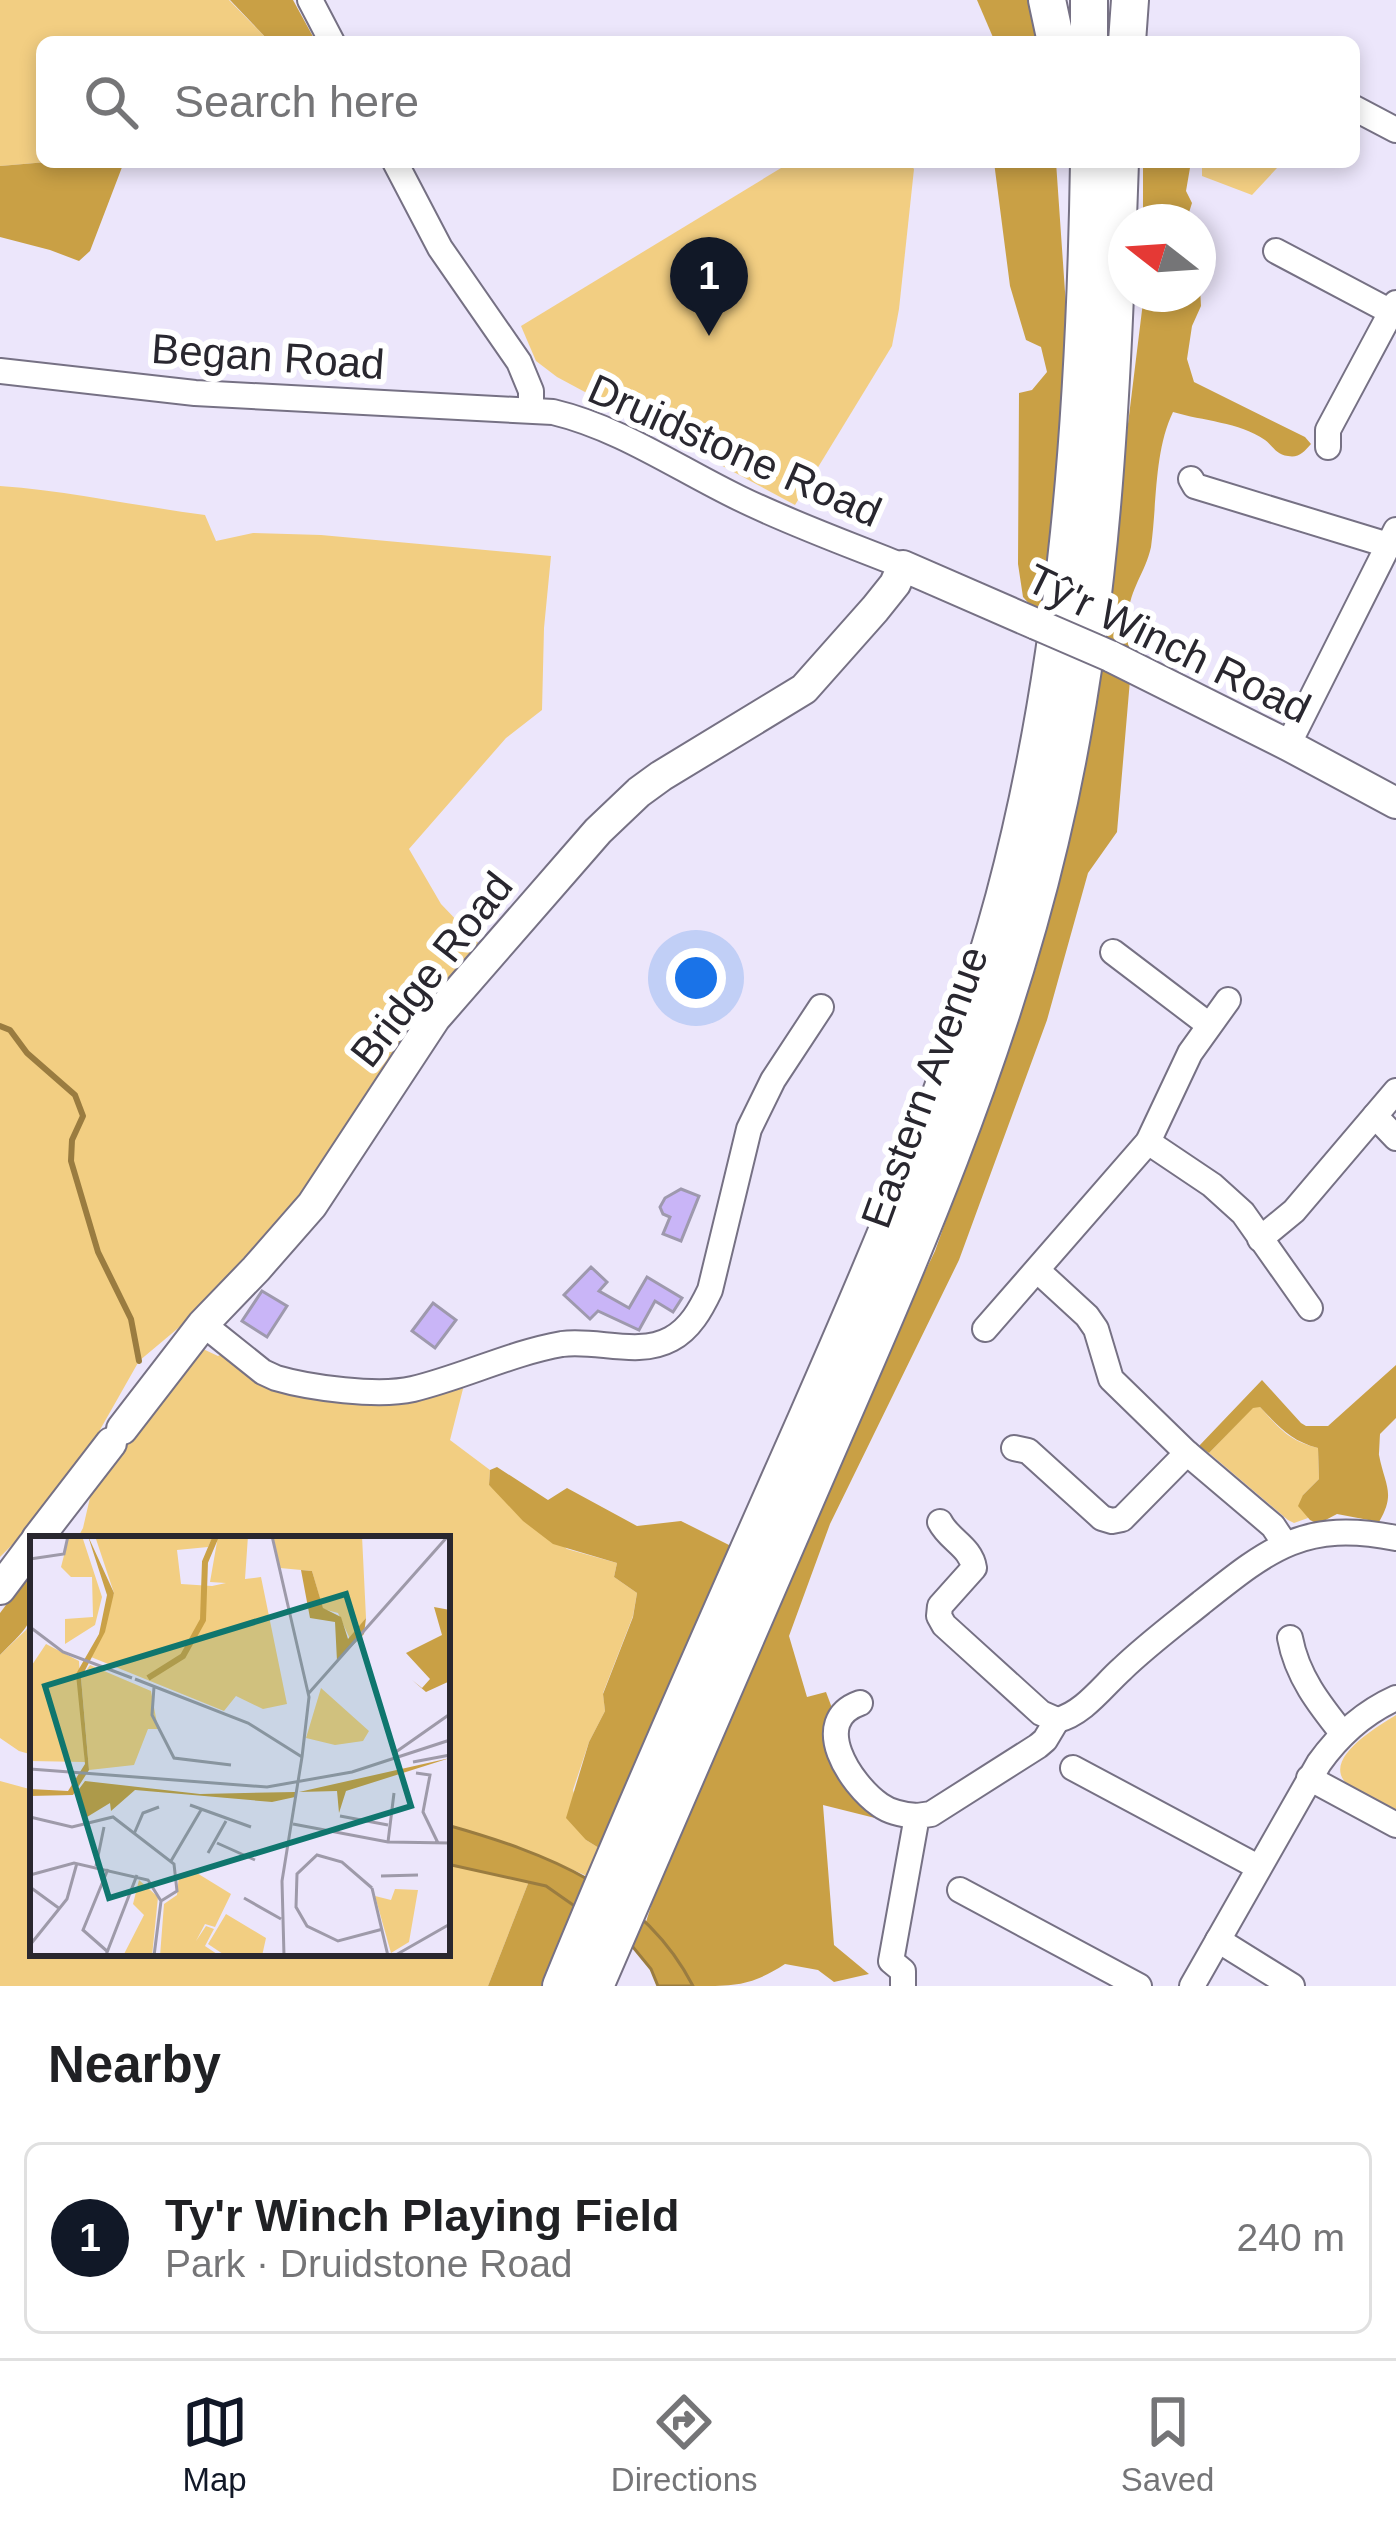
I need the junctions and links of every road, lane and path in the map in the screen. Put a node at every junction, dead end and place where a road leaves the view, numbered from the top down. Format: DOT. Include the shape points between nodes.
graph roads {
  1 [pos="310,0"];
  2 [pos="1047,0"];
  3 [pos="1089,0"];
  4 [pos="1120,0"];
  5 [pos="1130,0"];
  6 [pos="329,36"];
  7 [pos="1055,36"];
  8 [pos="1089,36"];
  9 [pos="1123,36"];
  10 [pos="1124,36"];
  11 [pos="1360,111"];
  12 [pos="1396,130"];
  13 [pos="397,168"];
  14 [pos="1074,168"];
  15 [pos="1089,168"];
  16 [pos="1120,168"];
  17 [pos="1276,251"];
  18 [pos="1085,290"];
  19 [pos="1394,308"];
  20 [pos="0,371"];
  21 [pos="531,409"];
  22 [pos="1328,447"];
  23 [pos="1191,478"];
  24 [pos="1392,538"];
  25 [pos="903,566"];
  26 [pos="1288,745"];
  27 [pos="1396,802"];
  28 [pos="1113,952"];
  29 [pos="1228,1000"];
  30 [pos="821,1007"];
  31 [pos="1209,1024"];
  32 [pos="1396,1090"];
  33 [pos="1375,1116"];
  34 [pos="1396,1138"];
  35 [pos="1148,1142"];
  36 [pos="1260,1239"];
  37 [pos="1038,1270"];
  38 [pos="1310,1308"];
  39 [pos="203,1324"];
  40 [pos="986,1329"];
  41 [pos="1014,1448"];
  42 [pos="1187,1453"];
  43 [pos="940,1522"];
  44 [pos="40,1536"];
  45 [pos="1396,1538"];
  46 [pos="1285,1544"];
  47 [pos="30,1549"];
  48 [pos="0,1589"];
  49 [pos="1290,1638"];
  50 [pos="1396,1698"];
  51 [pos="860,1703"];
  52 [pos="1057,1720"];
  53 [pos="1343,1735"];
  54 [pos="1073,1768"];
  55 [pos="1310,1778"];
  56 [pos="917,1816"];
  57 [pos="1396,1825"];
  58 [pos="647,1826"];
  59 [pos="1258,1867"];
  60 [pos="960,1890"];
  61 [pos="1218,1940"];
  62 [pos="574,1982"];
  63 [pos="903,1986"];
  64 [pos="1139,1986"];
  65 [pos="1192,1986"];
  66 [pos="1292,1986"];
  1 -- 6 [label="street"];
  2 -- 7 [label="highway"];
  3 -- 8 [label="highway"];
  4 -- 9 [label="highway"];
  5 -- 10 [label="highway"];
  11 -- 12 [label="street"];
  13 -- 21 [label="street, Druidstone Road" via="440,248 519,362"];
  14 -- 18 [label="highway"];
  15 -- 18 [label="highway"];
  16 -- 58 [label="highway, Eastern Avenue" via="1095,594 1068,761 1030,921 941,1184"];
  17 -- 19 [label="street"];
  18 -- 58 [label="highway, Eastern Avenue" via="1074,485 1050,682 993,935 954,1061"];
  19 -- 22 [label="street" via="1328,430"];
  20 -- 21 [label="street, Began Road" via="195,393"];
  21 -- 25 [label="street, Druidstone Road" via="627,438 742,500"];
  23 -- 24 [label="street" via="1195,486"];
  24 -- 26 [label="street"];
  25 -- 26 [label="main road, Tŷ'r Winch Road, bridge"];
  25 -- 39 [label="main road, Bridge Road" via="804,689 661,776 598,831 435,1018 312,1205"];
  26 -- 27 [label="main road, Tŷ'r Winch Road"];
  28 -- 31 [label="street"];
  29 -- 31 [label="street"];
  30 -- 39 [label="street" via="760,1102 710,1290 671,1339 635,1347 568,1343 412,1389 370,1392 276,1378"];
  31 -- 35 [label="street"];
  32 -- 33 [label="street"];
  33 -- 34 [label="street"];
  33 -- 36 [label="street"];
  35 -- 36 [label="street" via="1230,1200"];
  35 -- 37 [label="street"];
  36 -- 38 [label="street"];
  37 -- 40 [label="street"];
  37 -- 42 [label="street" via="1096,1329 1111,1379"];
  39 -- 44 [label="main road, Bridge Road"];
  41 -- 42 [label="street" via="1112,1521"];
  42 -- 46 [label="street"];
  43 -- 52 [label="street" via="974,1561 940,1606 944,1625"];
  45 -- 46 [label="street" via="1343,1531"];
  46 -- 52 [label="street"];
  47 -- 48 [label="main road, Bridge Road"];
  49 -- 53 [label="street" via="1308,1687"];
  50 -- 53 [label="street"];
  51 -- 56 [label="street" via="838,1718 840,1754 876,1803"];
  52 -- 56 [label="street" via="1046,1740"];
  53 -- 55 [label="street"];
  54 -- 59 [label="street"];
  55 -- 57 [label="street"];
  55 -- 59 [label="street"];
  56 -- 63 [label="street" via="891,1960 903,1971"];
  58 -- 62 [label="highway, Eastern Avenue"];
  59 -- 61 [label="street"];
  60 -- 64 [label="street"];
  61 -- 65 [label="street"];
  61 -- 66 [label="street"];
}
